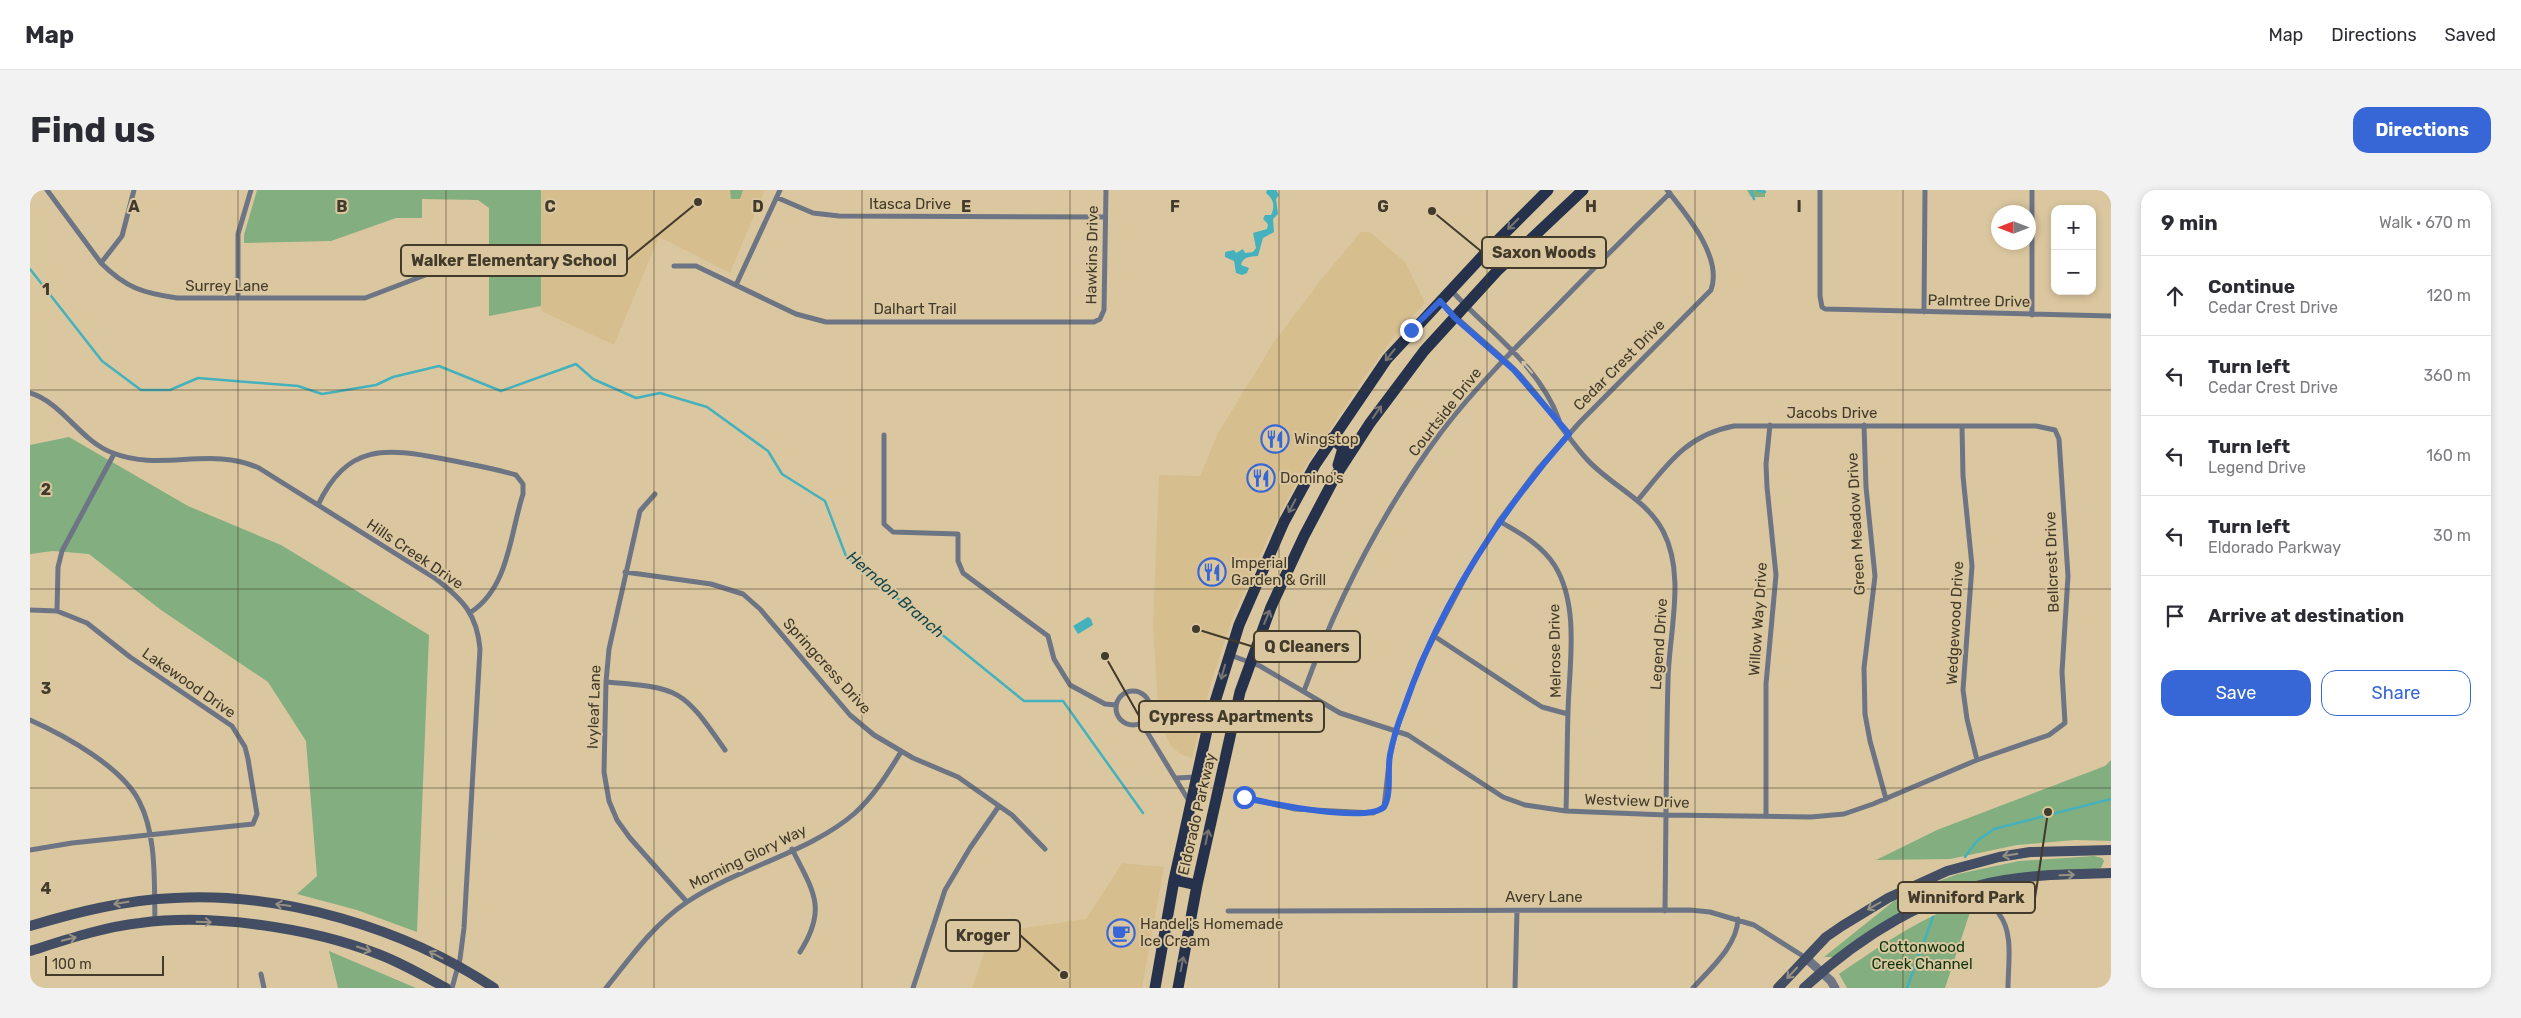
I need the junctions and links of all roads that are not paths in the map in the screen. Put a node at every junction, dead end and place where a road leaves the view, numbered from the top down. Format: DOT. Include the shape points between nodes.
graph roads {
  1 [pos="47,190"];
  2 [pos="134,190"];
  3 [pos="251,190"];
  4 [pos="780,190"];
  5 [pos="1106,190"];
  6 [pos="1548,190"];
  7 [pos="1583,190"];
  8 [pos="1820,190"];
  9 [pos="1925,190"];
  10 [pos="2032,190"];
  11 [pos="1669,192"];
  12 [pos="778,198"];
  13 [pos="1105,217"];
  14 [pos="101,264"];
  15 [pos="449,266"];
  16 [pos="674,266"];
  17 [pos="736,285"];
  18 [pos="1451,289"];
  19 [pos="238,298"];
  20 [pos="1440,301"];
  21 [pos="1466,306"];
  22 [pos="1924,312"];
  23 [pos="2032,315"];
  24 [pos="2111,316"];
  25 [pos="1455,318"];
  26 [pos="1100,319"];
  27 [pos="1512,350"];
  28 [pos="1503,360"];
  29 [pos="30,393"];
  30 [pos="1560,423"];
  31 [pos="1770,425"];
  32 [pos="1864,425"];
  33 [pos="1962,426"];
  34 [pos="2055,430"];
  35 [pos="1569,434"];
  36 [pos="884,435"];
  37 [pos="1332,438"];
  38 [pos="114,454"];
  39 [pos="655,494"];
  40 [pos="1322,500"];
  41 [pos="1638,500"];
  42 [pos="318,505"];
  43 [pos="1499,521"];
  44 [pos="625,572"];
  45 [pos="30,610"];
  46 [pos="57,611"];
  47 [pos="470,612"];
  48 [pos="1434,636"];
  49 [pos="1228,654"];
  50 [pos="1249,662"];
  51 [pos="606,682"];
  52 [pos="1304,691"];
  53 [pos="1116,705"];
  54 [pos="1568,714"];
  55 [pos="30,720"];
  56 [pos="1141,722"];
  57 [pos="2064,724"];
  58 [pos="1396,731"];
  59 [pos="725,750"];
  60 [pos="901,752"];
  61 [pos="1977,760"];
  62 [pos="1196,777"];
  63 [pos="1177,778"];
  64 [pos="1244,797"];
  65 [pos="1886,798"];
  66 [pos="1190,803"];
  67 [pos="999,806"];
  68 [pos="1566,811"];
  69 [pos="1666,815"];
  70 [pos="1766,816"];
  71 [pos="150,836"];
  72 [pos="792,849"];
  73 [pos="1046,849"];
  74 [pos="30,850"];
  75 [pos="2111,850"];
  76 [pos="2111,873"];
  77 [pos="1174,880"];
  78 [pos="1197,885"];
  79 [pos="154,899"];
  80 [pos="687,902"];
  81 [pos="1228,911"];
  82 [pos="1517,911"];
  83 [pos="1665,911"];
  84 [pos="1999,914"];
  85 [pos="1738,919"];
  86 [pos="155,921"];
  87 [pos="30,926"];
  88 [pos="30,951"];
  89 [pos="800,952"];
  90 [pos="1806,958"];
  91 [pos="458,967"];
  92 [pos="1822,972"];
  93 [pos="261,974"];
  94 [pos="610,987"];
  95 [pos="264,988"];
  96 [pos="446,988"];
  97 [pos="452,988"];
  98 [pos="494,988"];
  99 [pos="913,988"];
  100 [pos="1155,988"];
  101 [pos="1178,988"];
  102 [pos="1515,988"];
  103 [pos="1693,988"];
  104 [pos="1778,988"];
  105 [pos="1804,988"];
  106 [pos="1834,988"];
  107 [pos="2008,988"];
  1 -- 14 [label="street, Surrey Lane"];
  2 -- 14 [label="street" via="122,236"];
  3 -- 19 [label="street" via="238,234"];
  4 -- 12 [label="street"];
  5 -- 13 [label="street, Hawkins Drive"];
  6 -- 18 [label="main road, Eldorado Parkway, one-way"];
  7 -- 21 [label="main road, Eldorado Parkway" via="1497,271"];
  8 -- 22 [label="street, Palmtree Drive" via="1821,302 1825,309"];
  9 -- 22 [label="street"];
  10 -- 23 [label="street"];
  11 -- 27 [label="street, Courtside Drive"];
  11 -- 35 [label="street, Cedar Crest Drive" via="1701,237 1713,267 1711,290"];
  12 -- 13 [label="street, Itasca Drive" via="813,213 839,216"];
  12 -- 17 [label="street"];
  13 -- 26 [label="street, Hawkins Drive" via="1104,310"];
  14 -- 19 [label="street, Surrey Lane" via="135,290 152,295"];
  15 -- 19 [label="street, Surrey Lane" via="365,298"];
  16 -- 17 [label="street, Dalhart Trail" via="696,266"];
  17 -- 26 [label="street, Dalhart Trail" via="802,316 836,323 1092,322"];
  18 -- 20 [label="main road, Eldorado Parkway"];
  18 -- 21 [label="street, Legend Drive"];
  20 -- 25 [label="street, Legend Drive"];
  20 -- 37 [label="main road, Eldorado Parkway, one-way" via="1387,359"];
  21 -- 25 [label="main road, Eldorado Parkway"];
  21 -- 27 [label="street, Legend Drive"];
  22 -- 23 [label="street, Palmtree Drive"];
  23 -- 24 [label="street, Palmtree Drive"];
  25 -- 28 [label="street, Legend Drive"];
  40 -- 25 [label="main road, Eldorado Parkway, one-way" via="1384,403 1434,339"];
  27 -- 28 [label="street, Courtside Drive"];
  30 -- 27 [label="street, Legend Drive, one-way" via="1542,385"];
  28 -- 30 [label="street, Legend Drive"];
  28 -- 52 [label="street, Courtside Drive" via="1443,431 1381,523 1331,622"];
  29 -- 38 [label="street, Hills Creek Drive" via="45,400 86,437"];
  30 -- 35 [label="street, Legend Drive"];
  31 -- 32 [label="street, Jacobs Drive"];
  31 -- 41 [label="street, Jacobs Drive" via="1734,426 1697,438 1670,460"];
  31 -- 70 [label="street, Willow Way Drive" via="1766,464 1776,575 1766,684"];
  32 -- 33 [label="street, Jacobs Drive"];
  32 -- 65 [label="street, Green Meadow Drive" via="1866,487 1875,576 1864,668 1865,714"];
  33 -- 34 [label="street, Jacobs Drive" via="2036,426"];
  33 -- 61 [label="street, Wedgewood Drive" via="1962,476 1972,566 1964,690 1967,720"];
  34 -- 57 [label="street, Bellcrest Drive" via="2059,439 2068,576 2062,672"];
  35 -- 41 [label="street, Legend Drive" via="1584,456"];
  35 -- 43 [label="street, Cedar Crest Drive"];
  36 -- 53 [label="street" via="884,524 893,532 958,534 958,561 963,573 1048,636 1054,659 1070,685 1105,704"];
  37 -- 40 [label="main road" via="1343,448 1342,456"];
  37 -- 49 [label="main road, Eldorado Parkway, one-way" via="1284,522"];
  38 -- 42 [label="street, Hills Creek Drive" via="139,459 221,458 246,462"];
  38 -- 46 [label="street" via="62,551 58,568"];
  39 -- 44 [label="street, Ivyleaf Lane" via="640,511"];
  50 -- 40 [label="main road, Eldorado Parkway, one-way" via="1285,576"];
  41 -- 69 [label="street, Legend Drive" via="1662,531 1675,568 1668,665"];
  42 -- 47 [label="street, Hills Creek Drive" via="436,579"];
  42 -- 47 [label="street" via="337,474 359,459 383,451 408,452 516,475 523,484 523,494 504,563 488,598"];
  43 -- 48 [label="street, Cedar Crest Drive"];
  43 -- 54 [label="street, Melrose Drive" via="1538,546 1560,576 1566,594 1570,630"];
  44 -- 51 [label="street, Ivyleaf Lane" via="609,649"];
  44 -- 60 [label="street, Springcress Drive" via="711,584 743,594 760,609 850,715"];
  45 -- 46 [label="street, Lakewood Drive"];
  46 -- 71 [label="street, Lakewood Drive" via="87,622 153,673 224,720 232,726 245,747 257,814 253,824"];
  47 -- 91 [label="street, Hills Creek Drive" via="477,628 480,650 464,928"];
  48 -- 54 [label="street" via="1531,700"];
  48 -- 58 [label="street, Cedar Crest Drive" via="1420,664"];
  49 -- 50 [label="street, Westview Drive"];
  49 -- 62 [label="main road, Eldorado Parkway, one-way"];
  50 -- 52 [label="street, Westview Drive"];
  78 -- 50 [label="main road, Eldorado Parkway, one-way"];
  51 -- 59 [label="street" via="675,692 699,712"];
  51 -- 80 [label="street, Ivyleaf Lane" via="604,772 609,801 627,834"];
  52 -- 58 [label="street, Westview Drive" via="1340,713"];
  53 -- 56 [label="street" via="1121,720 1131,724"];
  53 -- 56 [label="street" via="1127,692 1143,694 1149,709"];
  54 -- 68 [label="street, Melrose Drive"];
  55 -- 71 [label="street" via="54,731 126,782 143,808"];
  56 -- 63 [label="street"];
  57 -- 61 [label="street, Westview Drive" via="2049,734"];
  58 -- 64 [label="street, Cedar Crest Drive" via="1386,803 1381,811 1295,809"];
  58 -- 68 [label="street, Westview Drive" via="1422,743 1503,797 1525,805"];
  60 -- 67 [label="street, Springcress Drive" via="949,772"];
  60 -- 72 [label="street, Morning Glory Way" via="878,787 856,812 836,827"];
  61 -- 65 [label="street, Westview Drive"];
  62 -- 63 [label="street"];
  62 -- 66 [label="main road, Eldorado Parkway"];
  63 -- 66 [label="street"];
  65 -- 70 [label="street, Westview Drive" via="1854,812 1833,816"];
  66 -- 77 [label="main road, Eldorado Parkway"];
  67 -- 73 [label="street, Springcress Drive"];
  67 -- 99 [label="street" via="946,890"];
  68 -- 69 [label="street, Westview Drive"];
  69 -- 70 [label="street, Westview Drive"];
  69 -- 83 [label="street, Legend Drive"];
  71 -- 74 [label="street, Lakewood Drive"];
  71 -- 79 [label="street"];
  72 -- 80 [label="street, Morning Glory Way" via="723,881"];
  72 -- 89 [label="street" via="816,906 814,926"];
  75 -- 90 [label="main road, one-way" via="2030,852 1947,871 1888,898 1826,937"];
  92 -- 76 [label="main road, one-way" via="1851,949 1919,910 1967,890 2034,876"];
  77 -- 78 [label="main road"];
  77 -- 100 [label="main road, Eldorado Parkway"];
  101 -- 78 [label="main road, Eldorado Parkway, one-way"];
  79 -- 86 [label="street"];
  79 -- 87 [label="main road, one-way" via="72,913"];
  91 -- 79 [label="main road, one-way" via="388,933 303,909 213,898"];
  80 -- 94 [label="street, Morning Glory Way" via="632,953"];
  81 -- 82 [label="street, Avery Lane"];
  82 -- 83 [label="street, Avery Lane"];
  82 -- 102 [label="street"];
  83 -- 85 [label="street, Avery Lane" via="1710,912"];
  84 -- 107 [label="street" via="2007,929"];
  85 -- 90 [label="street, Avery Lane" via="1773,935"];
  85 -- 103 [label="street" via="1734,938"];
  88 -- 86 [label="main road, one-way" via="116,927"];
  86 -- 96 [label="main road, one-way" via="215,922 296,931 379,954"];
  90 -- 92 [label="street, Avery Lane"];
  90 -- 104 [label="main road, one-way"];
  91 -- 97 [label="street, Hills Creek Drive"];
  91 -- 98 [label="main road"];
  92 -- 105 [label="main road"];
  92 -- 106 [label="street, Avery Lane"];
  93 -- 95 [label="street"];
}
